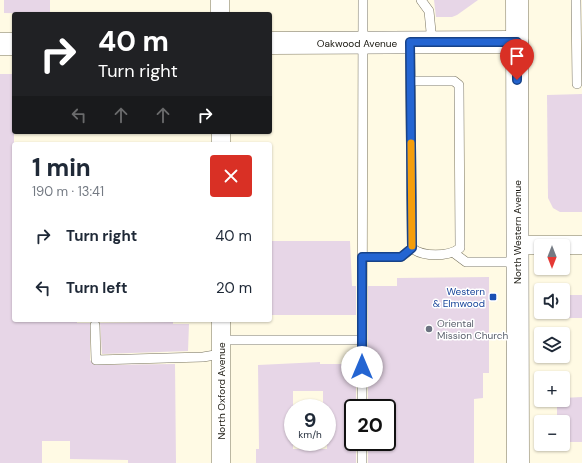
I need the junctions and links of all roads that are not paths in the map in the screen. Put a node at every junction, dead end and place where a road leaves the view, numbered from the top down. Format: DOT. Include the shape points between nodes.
graph roads {
  1 [pos="220,0"];
  2 [pos="363,0"];
  3 [pos="421,0"];
  4 [pos="517,0"];
  5 [pos="576,0"];
  6 [pos="220,12"];
  7 [pos="410,42"];
  8 [pos="432,42"];
  9 [pos="517,42"];
  10 [pos="272,43"];
  11 [pos="363,43"];
  12 [pos="0,44"];
  13 [pos="12,44"];
  14 [pos="411,82"];
  15 [pos="577,84"];
  16 [pos="582,245"];
  17 [pos="412,248"];
  18 [pos="454,253"];
  19 [pos="517,254"];
  20 [pos="362,257"];
  21 [pos="221,322"];
  22 [pos="95,325"];
  23 [pos="362,340"];
  24 [pos="221,347"];
  25 [pos="362,399"];
  26 [pos="362,451"];
  27 [pos="221,463"];
  28 [pos="362,463"];
  29 [pos="518,463"];
  1 -- 6 [label="street"];
  2 -- 11 [label="lane"];
  3 -- 8 [label="lane" via="429,11"];
  4 -- 9 [label="main road, North Western Avenue"];
  5 -- 15 [label="lane"];
  7 -- 8 [label="main road, Oakwood Avenue"];
  7 -- 11 [label="main road, Oakwood Avenue"];
  7 -- 14 [label="lane"];
  8 -- 9 [label="main road, Oakwood Avenue"];
  9 -- 19 [label="main road, North Western Avenue"];
  10 -- 11 [label="main road, Oakwood Avenue"];
  11 -- 20 [label="lane"];
  12 -- 13 [label="main road"];
  14 -- 17 [label="lane"];
  14 -- 18 [label="lane" via="454,81 459,85 460,248"];
  16 -- 19 [label="street"];
  17 -- 18 [label="lane" via="418,254"];
  17 -- 20 [label="lane" via="401,257"];
  18 -- 19 [label="lane" via="466,262"];
  19 -- 29 [label="main road, North Western Avenue"];
  20 -- 23 [label="lane"];
  21 -- 24 [label="street, North Oxford Avenue"];
  22 -- 24 [label="lane" via="96,360 203,357"];
  23 -- 24 [label="lane"];
  23 -- 25 [label="lane"];
  24 -- 27 [label="street, North Oxford Avenue"];
  26 -- 28 [label="lane"];
}
